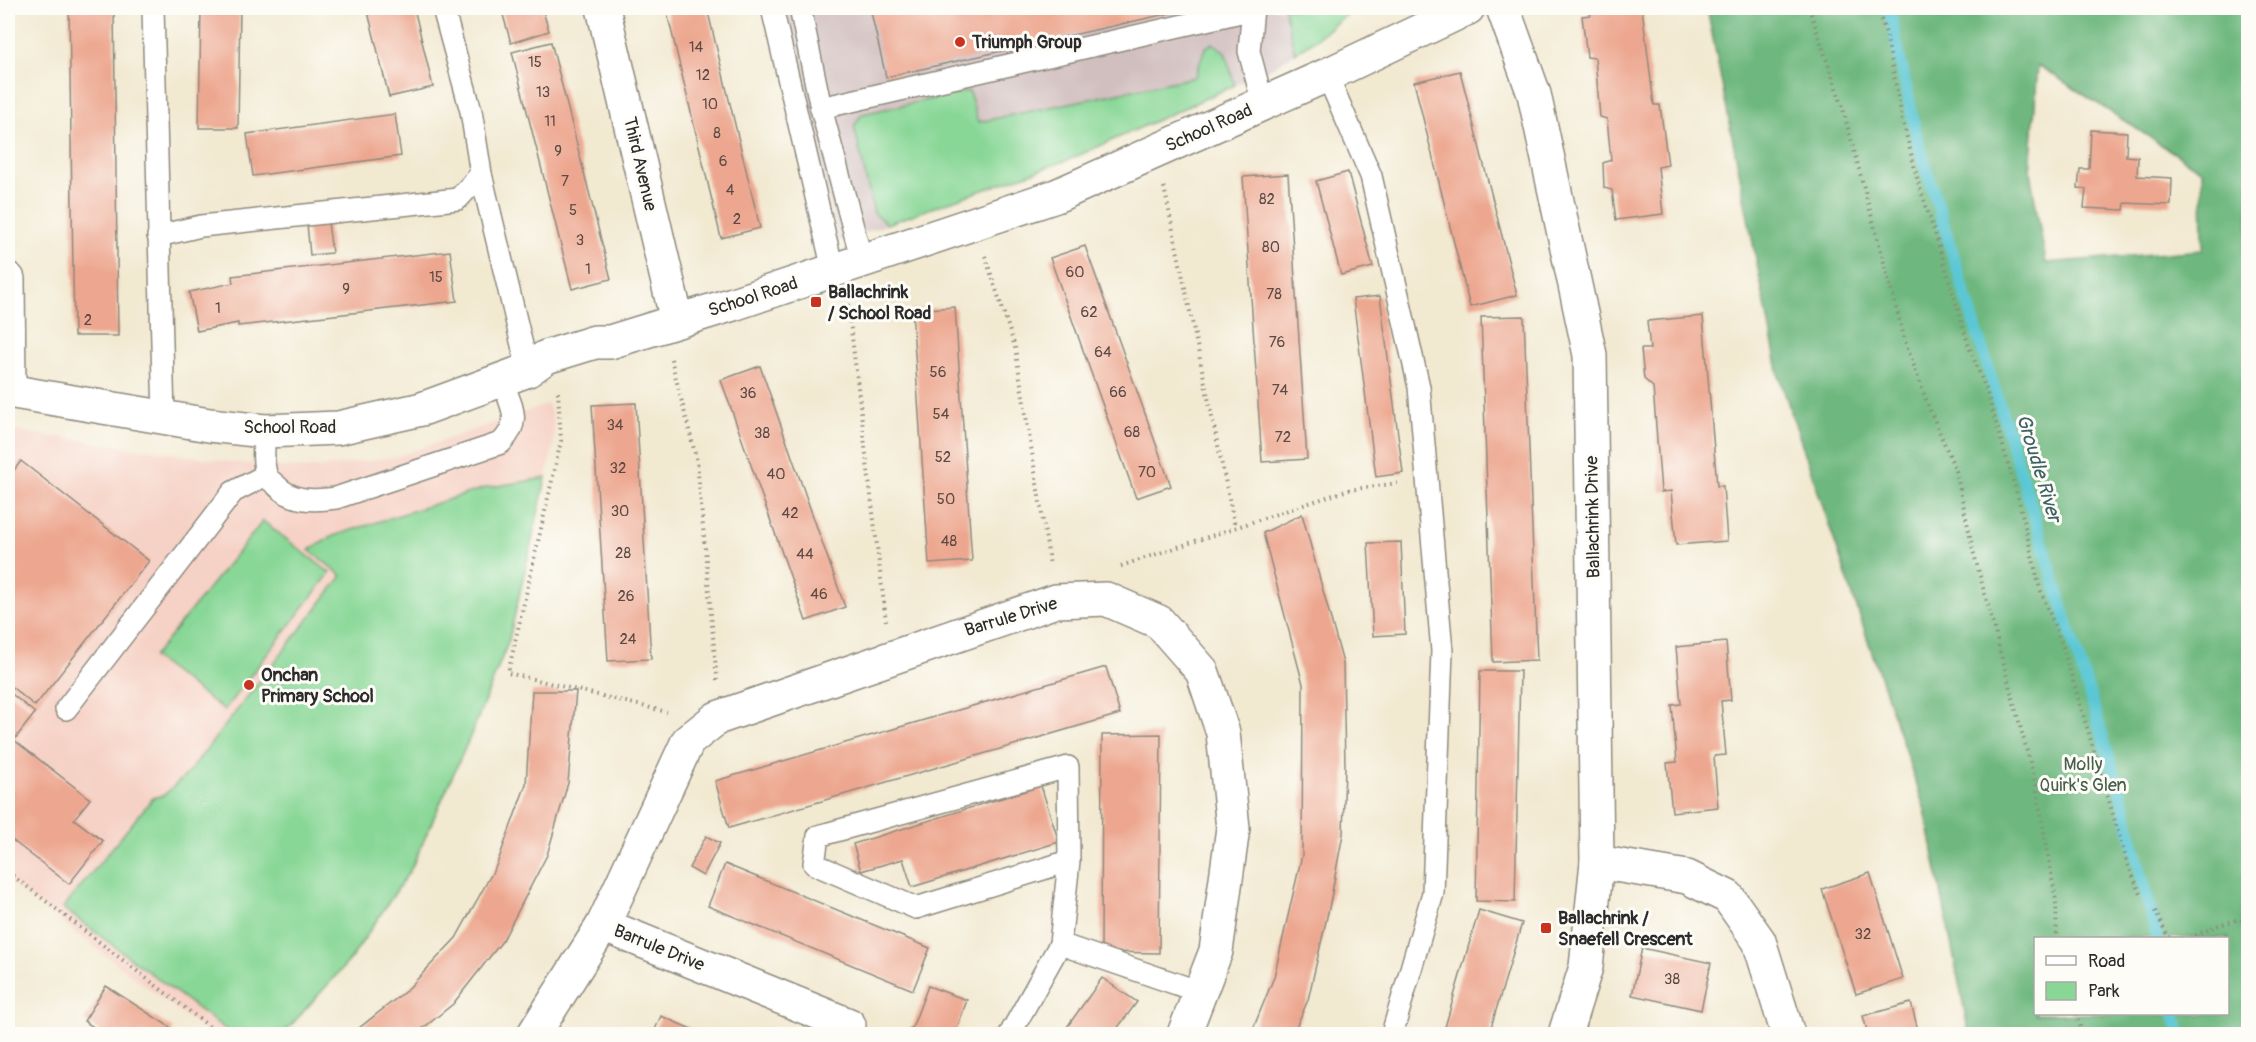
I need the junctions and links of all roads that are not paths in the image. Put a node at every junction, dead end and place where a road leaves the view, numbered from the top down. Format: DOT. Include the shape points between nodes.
graph roads {
  1 [pos="153,8"];
  2 [pos="443,8"];
  3 [pos="603,8"];
  4 [pos="772,8"];
  5 [pos="800,8"];
  6 [pos="1253,8"];
  7 [pos="1468,8"];
  8 [pos="1503,8"];
  9 [pos="1327,75"];
  10 [pos="1263,104"];
  11 [pos="821,108"];
  12 [pos="481,174"];
  13 [pos="158,236"];
  14 [pos="847,276"];
  15 [pos="8,279"];
  16 [pos="677,321"];
  17 [pos="515,375"];
  18 [pos="8,392"];
  19 [pos="164,417"];
  20 [pos="265,431"];
  21 [pos="266,476"];
  22 [pos="66,709"];
  23 [pos="1069,861"];
  24 [pos="1597,862"];
  25 [pos="603,925"];
  26 [pos="1060,944"];
  27 [pos="1200,992"];
  28 [pos="849,1025"];
  29 [pos="534,1035"];
  30 [pos="1010,1035"];
  31 [pos="1184,1035"];
  32 [pos="1392,1035"];
  33 [pos="1565,1035"];
  34 [pos="1788,1035"];
  1 -- 13 [label="lane"];
  2 -- 12 [label="lane" via="471,111"];
  3 -- 16 [label="street, Third Avenue"];
  4 -- 14 [label="lane"];
  5 -- 11 [label="lane"];
  6 -- 10 [label="lane" via="1249,51"];
  6 -- 11 [label="lane"];
  7 -- 9 [label="street, School Road"];
  8 -- 24 [label="street, Ballachrink Drive" via="1534,94 1590,355"];
  9 -- 10 [label="street, School Road"];
  9 -- 32 [label="lane" via="1371,176 1419,387 1442,651 1433,893"];
  10 -- 14 [label="street, School Road" via="1056,196"];
  11 -- 14 [label="lane"];
  12 -- 13 [label="lane" via="458,199 201,226"];
  12 -- 17 [label="lane"];
  13 -- 19 [label="lane"];
  14 -- 16 [label="street, School Road"];
  15 -- 18 [label="street"];
  16 -- 17 [label="street, School Road" via="546,357"];
  17 -- 20 [label="street, School Road" via="422,409 338,428"];
  17 -- 21 [label="lane" via="515,421 511,433 501,443 336,498 314,501 290,496"];
  18 -- 19 [label="street, School Road"];
  19 -- 20 [label="street, School Road"];
  20 -- 21 [label="lane"];
  21 -- 22 [label="lane" via="233,492"];
  23 -- 23 [label="lane" via="1068,767 818,836 814,864 916,908"];
  23 -- 26 [label="lane"];
  24 -- 33 [label="street, Ballachrink Drive" via="1586,967"];
  24 -- 34 [label="street" via="1687,877 1728,897 1759,941"];
  25 -- 27 [label="street, Barrule Drive" via="688,741 716,720 1056,601 1106,599 1159,622 1202,671 1223,733 1233,828 1216,951"];
  25 -- 28 [label="street, Barrule Drive"];
  25 -- 29 [label="street, Barrule Drive"];
  26 -- 27 [label="lane"];
  26 -- 30 [label="lane"];
  27 -- 31 [label="street, Barrule Drive"];
}
